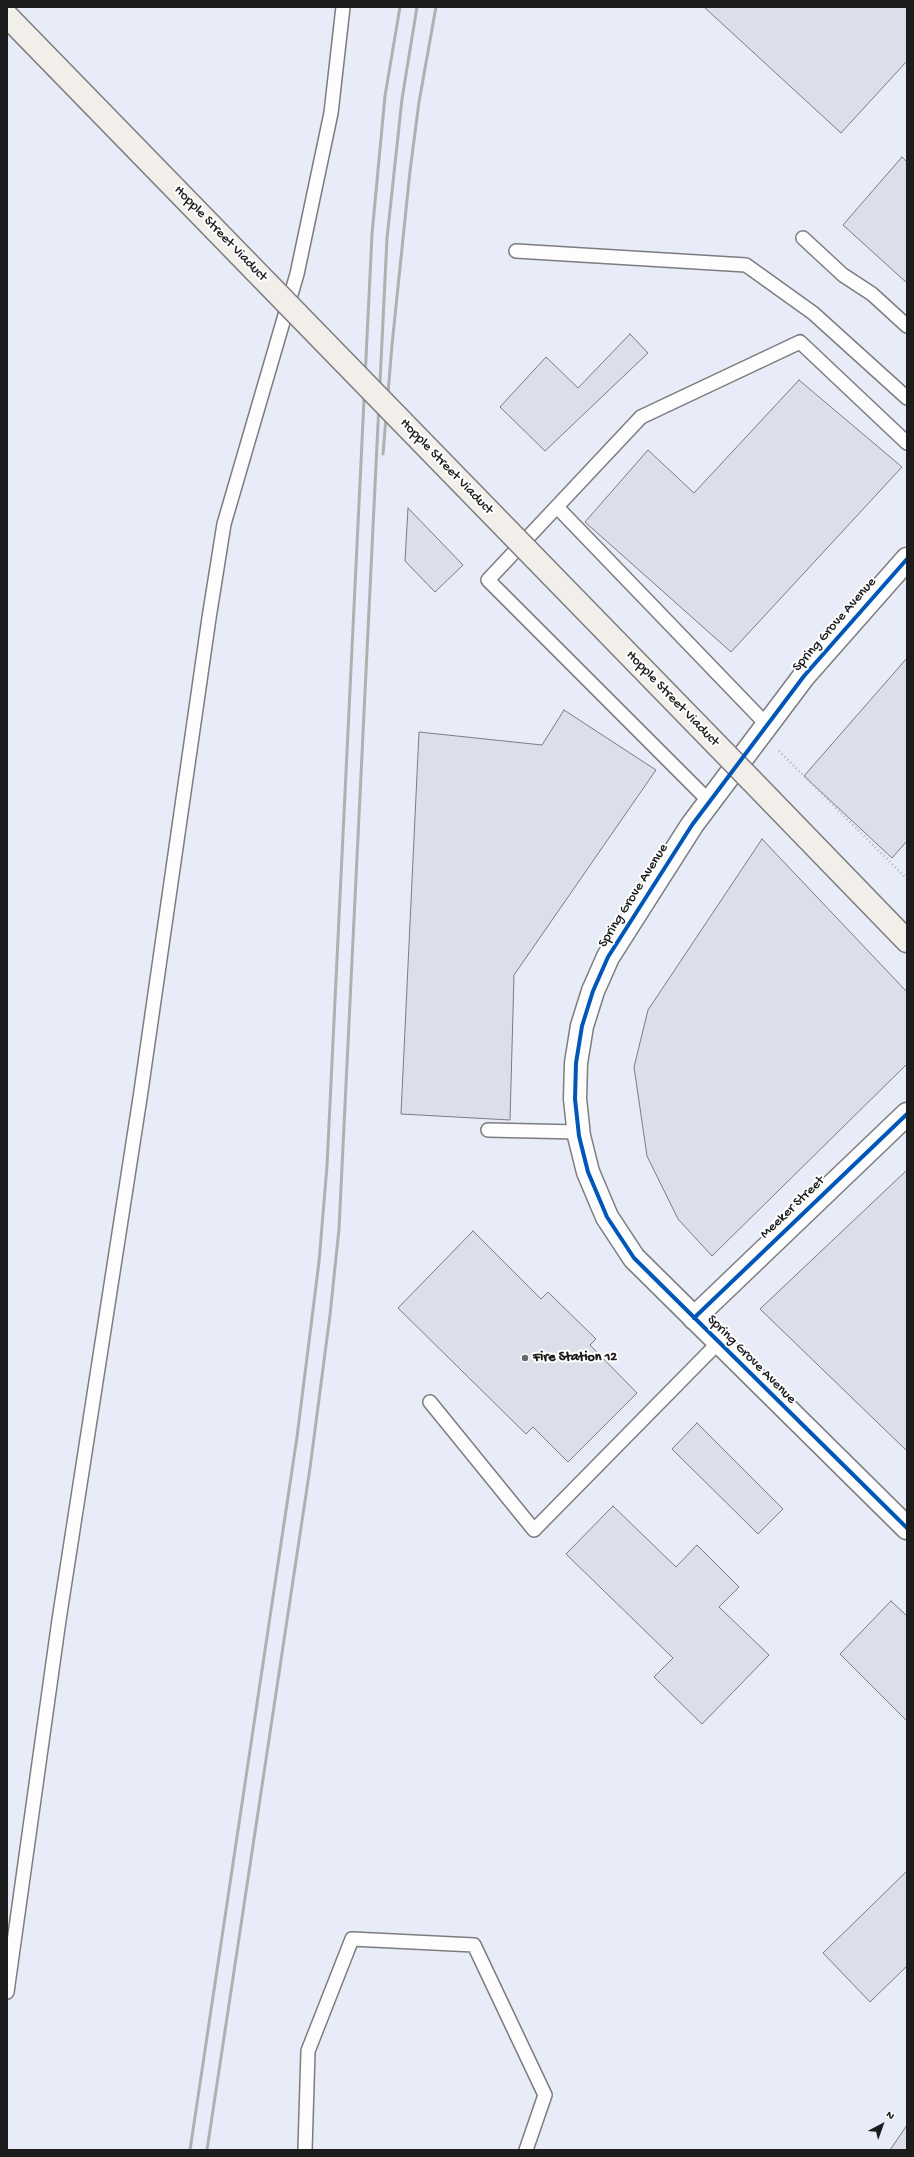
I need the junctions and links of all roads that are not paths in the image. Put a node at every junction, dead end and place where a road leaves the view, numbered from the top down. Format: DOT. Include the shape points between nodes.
graph roads {
  1 [pos="342,7"];
  2 [pos="7,16"];
  3 [pos="803,238"];
  4 [pos="516,251"];
  5 [pos="907,326"];
  6 [pos="907,398"];
  7 [pos="907,443"];
  8 [pos="557,507"];
  9 [pos="907,559"];
  10 [pos="764,729"];
  11 [pos="710,801"];
  12 [pos="907,941"];
  13 [pos="907,1114"];
  14 [pos="488,1130"];
  15 [pos="578,1132"];
  16 [pos="694,1318"];
  17 [pos="718,1343"];
  18 [pos="430,1402"];
  19 [pos="907,1528"];
  20 [pos="7,1992"];
  21 [pos="305,2150"];
  22 [pos="526,2150"];
  1 -- 20 [label="lane" via="331,113 297,274 224,524 140,1098 59,1620"];
  2 -- 12 [label="main road, Hopple Street Viaduct, bridge"];
  3 -- 5 [label="lane" via="843,275 872,294"];
  4 -- 6 [label="lane" via="746,265 813,313"];
  7 -- 8 [label="lane" via="800,342 641,417"];
  8 -- 10 [label="lane"];
  8 -- 11 [label="lane" via="488,580"];
  9 -- 10 [label="main road, Spring Grove Avenue" via="804,676"];
  10 -- 11 [label="main road, Spring Grove Avenue"];
  11 -- 15 [label="main road, Spring Grove Avenue" via="608,957 593,991 582,1026 576,1063 575,1099"];
  13 -- 16 [label="main road, Meeker Street"];
  14 -- 15 [label="lane"];
  15 -- 16 [label="main road, Spring Grove Avenue" via="588,1172 607,1217 634,1258"];
  16 -- 17 [label="main road, Spring Grove Avenue"];
  17 -- 18 [label="lane" via="534,1530"];
  17 -- 19 [label="main road, Spring Grove Avenue"];
  21 -- 22 [label="lane" via="308,2051 352,1939 474,1945 545,2095"];
}
